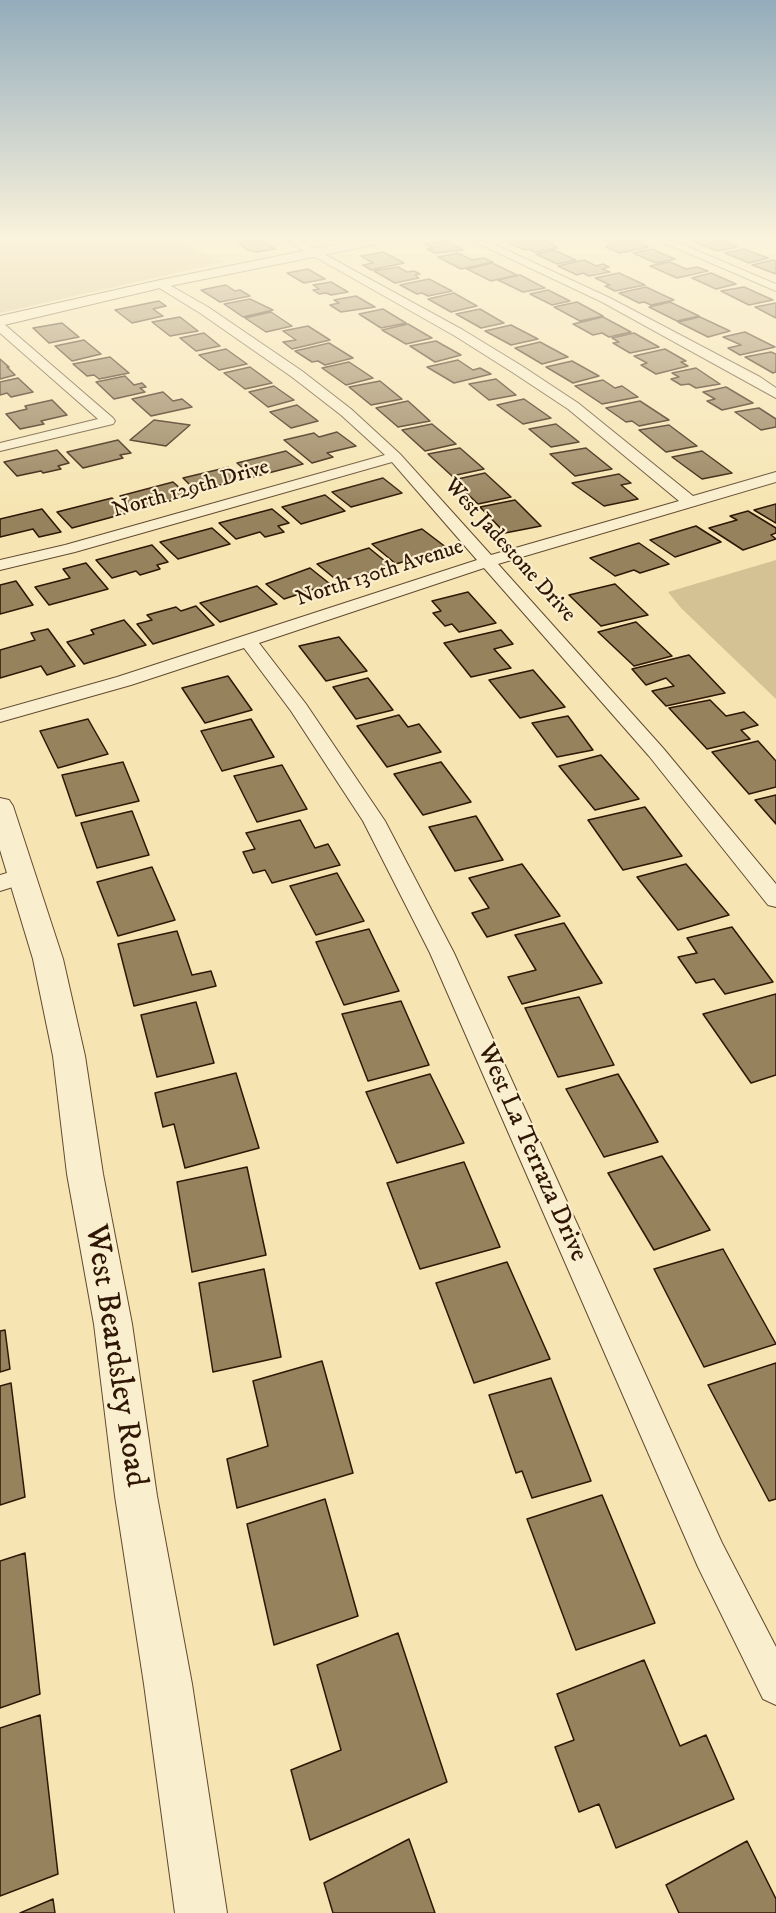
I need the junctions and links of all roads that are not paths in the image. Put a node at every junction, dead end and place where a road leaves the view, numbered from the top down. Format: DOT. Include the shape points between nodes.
graph roads {
  1 [pos="4,330"];
  2 [pos="233,330"];
  3 [pos="454,330"];
  4 [pos="662,330"];
  5 [pos="776,394"];
  6 [pos="0,447"];
  7 [pos="395,457"];
  8 [pos="776,477"];
  9 [pos="690,502"];
  10 [pos="489,561"];
  11 [pos="0,565"];
  12 [pos="248,641"];
  13 [pos="0,716"];
  14 [pos="0,806"];
  15 [pos="12,880"];
  16 [pos="776,899"];
  17 [pos="776,1686"];
  18 [pos="201,1913"];
  1 -- 6 [label="street" via="108,421"];
  2 -- 7 [label="street, West Jadestone Drive" via="346,412"];
  3 -- 9 [label="street" via="573,406"];
  4 -- 5 [label="street"];
  7 -- 10 [label="street, West Jadestone Drive"];
  7 -- 11 [label="street, North 129th Drive"];
  8 -- 9 [label="street, North 130th Avenue"];
  9 -- 10 [label="street, North 130th Avenue"];
  10 -- 12 [label="street, North 130th Avenue"];
  10 -- 16 [label="street, West Jadestone Drive" via="656,752"];
  12 -- 13 [label="street, North 130th Avenue"];
  12 -- 17 [label="street, West La Terraza Drive" via="299,708 374,821 442,953 710,1555"];
  14 -- 15 [label="street, West Beardsley Road"];
  15 -- 18 [label="street, West Beardsley Road" via="48,959 69,1056"];
}
